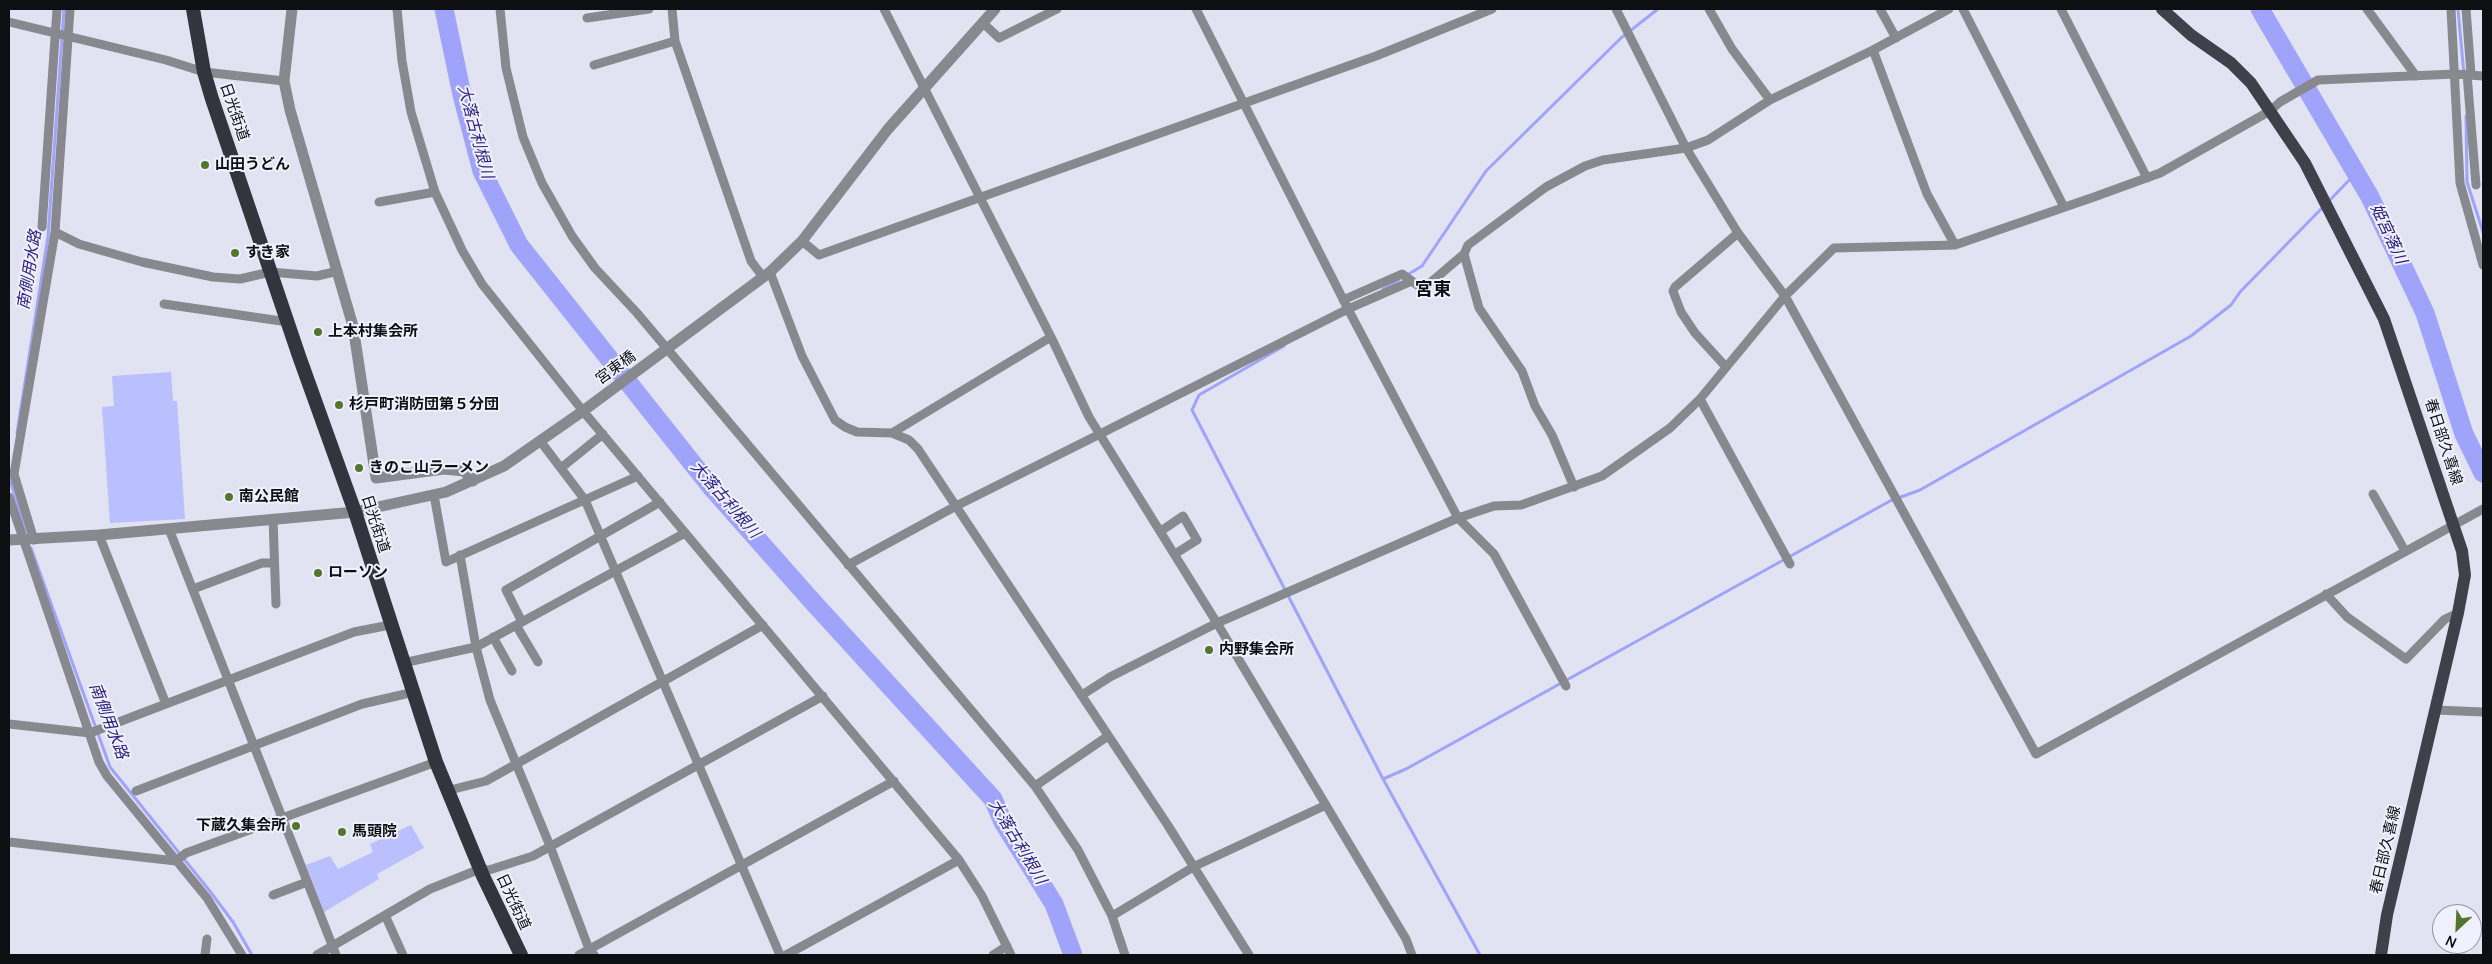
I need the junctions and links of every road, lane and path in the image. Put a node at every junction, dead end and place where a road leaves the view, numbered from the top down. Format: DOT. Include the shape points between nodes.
graph roads {
  1 [pos="57,9"];
  2 [pos="70,9"];
  3 [pos="193,9"];
  4 [pos="292,9"];
  5 [pos="397,9"];
  6 [pos="500,9"];
  7 [pos="649,9"];
  8 [pos="672,9"];
  9 [pos="884,9"];
  10 [pos="995,9"];
  11 [pos="1057,9"];
  12 [pos="1196,9"];
  13 [pos="1492,9"];
  14 [pos="1616,9"];
  15 [pos="1709,9"];
  16 [pos="1880,9"];
  17 [pos="1949,9"];
  18 [pos="1963,9"];
  19 [pos="2061,9"];
  20 [pos="2162,9"];
  21 [pos="2367,9"];
  22 [pos="2450,9"];
  23 [pos="2466,9"];
  24 [pos="587,18"];
  25 [pos="9,22"];
  26 [pos="982,22"];
  27 [pos="54,34"];
  28 [pos="66,37"];
  29 [pos="1896,38"];
  30 [pos="675,41"];
  31 [pos="1873,50"];
  32 [pos="594,65"];
  33 [pos="204,72"];
  34 [pos="2454,74"];
  35 [pos="2469,74"];
  36 [pos="2416,76"];
  37 [pos="2483,76"];
  38 [pos="284,81"];
  39 [pos="923,87"];
  40 [pos="1770,100"];
  41 [pos="1244,102"];
  42 [pos="2270,111"];
  43 [pos="1686,148"];
  44 [pos="2147,178"];
  45 [pos="2476,185"];
  46 [pos="435,192"];
  47 [pos="980,197"];
  48 [pos="379,202"];
  49 [pos="2064,207"];
  50 [pos="42,227"];
  51 [pos="54,232"];
  52 [pos="1738,233"];
  53 [pos="802,241"];
  54 [pos="1955,245"];
  55 [pos="1464,254"];
  56 [pos="2483,264"];
  57 [pos="338,271"];
  58 [pos="270,272"];
  59 [pos="766,274"];
  60 [pos="1412,281"];
  61 [pos="1785,296"];
  62 [pos="1343,300"];
  63 [pos="164,304"];
  64 [pos="1348,309"];
  65 [pos="288,322"];
  66 [pos="1051,337"];
  67 [pos="667,350"];
  68 [pos="1726,367"];
  69 [pos="1700,399"];
  70 [pos="584,411"];
  71 [pos="892,433"];
  72 [pos="603,434"];
  73 [pos="1100,434"];
  74 [pos="541,442"];
  75 [pos="561,468"];
  76 [pos="638,476"];
  77 [pos="473,480"];
  78 [pos="1574,487"];
  79 [pos="2373,494"];
  80 [pos="434,496"];
  81 [pos="9,497"];
  82 [pos="585,500"];
  83 [pos="660,502"];
  84 [pos="956,506"];
  85 [pos="2483,509"];
  86 [pos="355,512"];
  87 [pos="273,518"];
  88 [pos="1458,518"];
  89 [pos="2456,524"];
  90 [pos="170,529"];
  91 [pos="1161,531"];
  92 [pos="685,533"];
  93 [pos="99,535"];
  94 [pos="600,535"];
  95 [pos="9,540"];
  96 [pos="28,540"];
  97 [pos="2404,551"];
  98 [pos="1175,554"];
  99 [pos="460,555"];
  100 [pos="274,563"];
  101 [pos="848,564"];
  102 [pos="1790,564"];
  103 [pos="616,571"];
  104 [pos="193,589"];
  105 [pos="2326,594"];
  106 [pos="276,604"];
  107 [pos="2458,613"];
  108 [pos="1218,622"];
  109 [pos="519,623"];
  110 [pos="390,625"];
  111 [pos="763,625"];
  112 [pos="493,637"];
  113 [pos="476,646"];
  114 [pos="403,662"];
  115 [pos="538,662"];
  116 [pos="512,671"];
  117 [pos="228,680"];
  118 [pos="663,681"];
  119 [pos="1566,686"];
  120 [pos="414,692"];
  121 [pos="1082,695"];
  122 [pos="823,696"];
  123 [pos="166,704"];
  124 [pos="2436,710"];
  125 [pos="2483,712"];
  126 [pos="9,724"];
  127 [pos="95,731"];
  128 [pos="1108,736"];
  129 [pos="254,744"];
  130 [pos="436,762"];
  131 [pos="516,764"];
  132 [pos="699,765"];
  133 [pos="894,781"];
  134 [pos="1035,786"];
  135 [pos="136,791"];
  136 [pos="446,791"];
  137 [pos="1326,805"];
  138 [pos="283,818"];
  139 [pos="9,842"];
  140 [pos="550,846"];
  141 [pos="180,858"];
  142 [pos="959,860"];
  143 [pos="742,865"];
  144 [pos="1195,866"];
  145 [pos="480,869"];
  146 [pos="308,882"];
  147 [pos="273,894"];
  148 [pos="385,915"];
  149 [pos="1112,916"];
  150 [pos="207,939"];
  151 [pos="333,946"];
  152 [pos="1009,951"];
  153 [pos="591,952"];
  154 [pos="205,955"];
  155 [pos="242,955"];
  156 [pos="317,955"];
  157 [pos="336,955"];
  158 [pos="403,955"];
  159 [pos="518,955"];
  160 [pos="579,955"];
  161 [pos="780,955"];
  162 [pos="786,955"];
  163 [pos="993,955"];
  164 [pos="1125,955"];
  165 [pos="1248,955"];
  166 [pos="1412,955"];
  167 [pos="2381,955"];
  1 -- 27 [label="street"];
  2 -- 28 [label="street"];
  3 -- 33 [label="highway, 日光街道"];
  4 -- 38 [label="street"];
  5 -- 46 [label="street" via="411,112"];
  6 -- 67 [label="street" via="506,68 515,110 542,183 558,214 595,268"];
  7 -- 24 [label="street"];
  8 -- 30 [label="street"];
  9 -- 39 [label="street"];
  10 -- 26 [label="street, 宮東橋"];
  11 -- 26 [label="street" via="999,38"];
  12 -- 41 [label="street"];
  13 -- 41 [label="street" via="1383,53"];
  14 -- 43 [label="street"];
  15 -- 40 [label="street" via="1732,49"];
  16 -- 29 [label="street"];
  17 -- 29 [label="street"];
  18 -- 49 [label="street"];
  19 -- 44 [label="street"];
  20 -- 42 [label="main road, 春日部久喜線" via="2191,35 2231,63 2251,83"];
  21 -- 36 [label="street"];
  22 -- 34 [label="street"];
  23 -- 35 [label="street"];
  25 -- 27 [label="street"];
  26 -- 39 [label="street, 宮東橋"];
  27 -- 28 [label="street"];
  27 -- 50 [label="street"];
  28 -- 33 [label="street"];
  28 -- 51 [label="street"];
  29 -- 31 [label="street"];
  30 -- 32 [label="street"];
  30 -- 59 [label="street" via="751,261"];
  31 -- 40 [label="street"];
  31 -- 54 [label="street" via="1928,194"];
  33 -- 38 [label="street"];
  33 -- 58 [label="highway, 日光街道"];
  34 -- 35 [label="street"];
  34 -- 36 [label="street"];
  34 -- 56 [label="street" via="2460,183"];
  35 -- 37 [label="street"];
  35 -- 45 [label="street"];
  36 -- 42 [label="street" via="2318,80"];
  38 -- 57 [label="street"];
  39 -- 47 [label="street"];
  39 -- 53 [label="street, 宮東橋"];
  40 -- 43 [label="street" via="1708,140"];
  41 -- 47 [label="street"];
  41 -- 62 [label="street"];
  42 -- 44 [label="street"];
  42 -- 89 [label="main road, 春日部久喜線" via="2305,163 2384,319"];
  43 -- 52 [label="street"];
  43 -- 55 [label="street" via="1603,160 1585,166 1546,188 1468,245"];
  44 -- 49 [label="street"];
  46 -- 48 [label="street"];
  46 -- 70 [label="street" via="482,284"];
  47 -- 53 [label="street" via="819,255"];
  47 -- 66 [label="street"];
  49 -- 54 [label="street"];
  51 -- 58 [label="street" via="79,244 142,262 214,277 240,279"];
  51 -- 96 [label="street" via="14,474"];
  52 -- 61 [label="street"];
  52 -- 68 [label="street" via="1673,291 1680,312"];
  53 -- 59 [label="street, 宮東橋"];
  54 -- 61 [label="street" via="1834,248"];
  55 -- 60 [label="street" via="1423,289"];
  55 -- 78 [label="street" via="1479,308 1522,371"];
  57 -- 58 [label="street" via="306,276"];
  57 -- 77 [label="street" via="353,326 376,478 444,469 464,471"];
  58 -- 65 [label="highway, 日光街道"];
  59 -- 67 [label="street, 宮東橋"];
  59 -- 71 [label="street" via="835,420 857,432"];
  60 -- 62 [label="street" via="1402,274"];
  60 -- 64 [label="street"];
  61 -- 68 [label="street"];
  61 -- 105 [label="street" via="2036,754"];
  62 -- 64 [label="street"];
  63 -- 65 [label="street"];
  64 -- 73 [label="street"];
  64 -- 88 [label="street"];
  65 -- 86 [label="highway, 日光街道"];
  66 -- 71 [label="street"];
  66 -- 73 [label="street"];
  67 -- 70 [label="street, 宮東橋"];
  67 -- 101 [label="street"];
  68 -- 69 [label="street"];
  69 -- 78 [label="street" via="1670,428 1635,453 1602,476"];
  69 -- 102 [label="street"];
  70 -- 72 [label="street"];
  70 -- 74 [label="street, 宮東橋"];
  71 -- 84 [label="street" via="909,440 918,449"];
  72 -- 75 [label="street"];
  72 -- 76 [label="street"];
  73 -- 84 [label="street"];
  73 -- 91 [label="street"];
  74 -- 75 [label="street"];
  74 -- 77 [label="street, 宮東橋" via="504,466"];
  75 -- 82 [label="street"];
  76 -- 82 [label="street"];
  76 -- 83 [label="street"];
  77 -- 80 [label="street, 宮東橋"];
  78 -- 88 [label="street" via="1521,506 1494,506"];
  79 -- 97 [label="street"];
  80 -- 86 [label="street, 宮東橋"];
  80 -- 99 [label="street" via="446,562"];
  81 -- 96 [label="street"];
  82 -- 94 [label="street"];
  82 -- 99 [label="street"];
  83 -- 92 [label="street"];
  83 -- 94 [label="street"];
  84 -- 101 [label="street"];
  84 -- 121 [label="street"];
  85 -- 89 [label="street"];
  86 -- 87 [label="street, 宮東橋"];
  86 -- 110 [label="highway, 日光街道"];
  87 -- 90 [label="street, 宮東橋"];
  87 -- 100 [label="street"];
  88 -- 108 [label="street"];
  88 -- 119 [label="street" via="1494,554"];
  89 -- 97 [label="street"];
  89 -- 107 [label="main road, 春日部久喜線" via="2465,575"];
  90 -- 93 [label="street, 宮東橋"];
  90 -- 104 [label="street"];
  91 -- 98 [label="street"];
  91 -- 98 [label="street" via="1183,516 1197,540"];
  92 -- 103 [label="street"];
  92 -- 111 [label="street"];
  93 -- 96 [label="street, 宮東橋"];
  93 -- 123 [label="street"];
  94 -- 103 [label="street"];
  94 -- 109 [label="street" via="506,590"];
  95 -- 96 [label="street, 宮東橋"];
  96 -- 127 [label="street"];
  97 -- 105 [label="street"];
  98 -- 108 [label="street"];
  99 -- 113 [label="street"];
  100 -- 104 [label="street" via="262,563"];
  100 -- 106 [label="street"];
  101 -- 134 [label="street"];
  103 -- 109 [label="street"];
  103 -- 118 [label="street"];
  104 -- 117 [label="street"];
  105 -- 107 [label="street" via="2347,617 2406,659 2445,619"];
  107 -- 124 [label="main road, 春日部久喜線"];
  108 -- 121 [label="street" via="1110,677"];
  108 -- 137 [label="street"];
  109 -- 112 [label="street"];
  109 -- 115 [label="street"];
  110 -- 114 [label="highway, 日光街道"];
  110 -- 117 [label="street" via="354,632"];
  111 -- 118 [label="street"];
  111 -- 122 [label="street"];
  112 -- 113 [label="street"];
  112 -- 116 [label="street"];
  113 -- 114 [label="street"];
  113 -- 131 [label="street" via="498,723"];
  114 -- 120 [label="highway, 日光街道"];
  117 -- 123 [label="street"];
  117 -- 129 [label="street"];
  118 -- 131 [label="street"];
  118 -- 132 [label="street"];
  120 -- 129 [label="street" via="362,704"];
  120 -- 130 [label="highway, 日光街道"];
  121 -- 128 [label="street"];
  122 -- 132 [label="street"];
  122 -- 133 [label="street"];
  123 -- 127 [label="street"];
  124 -- 125 [label="street"];
  124 -- 167 [label="main road, 春日部久喜線" via="2387,915"];
  126 -- 127 [label="street"];
  127 -- 141 [label="street" via="99,762 107,776"];
  128 -- 134 [label="street"];
  128 -- 144 [label="street"];
  129 -- 135 [label="street"];
  129 -- 138 [label="street"];
  130 -- 136 [label="highway, 日光街道"];
  130 -- 138 [label="street"];
  131 -- 136 [label="street" via="486,781"];
  131 -- 140 [label="street"];
  132 -- 140 [label="street"];
  132 -- 143 [label="street"];
  133 -- 142 [label="street"];
  133 -- 143 [label="street"];
  134 -- 149 [label="street" via="1078,850"];
  136 -- 145 [label="highway, 日光街道"];
  137 -- 144 [label="street"];
  137 -- 166 [label="street" via="1406,939"];
  138 -- 141 [label="street"];
  138 -- 146 [label="street"];
  139 -- 141 [label="street"];
  140 -- 145 [label="street" via="533,856 488,870"];
  140 -- 153 [label="street"];
  141 -- 155 [label="street"];
  142 -- 152 [label="street" via="982,896"];
  142 -- 162 [label="street"];
  143 -- 153 [label="street"];
  143 -- 161 [label="street"];
  144 -- 149 [label="street"];
  144 -- 165 [label="street"];
  145 -- 148 [label="street" via="430,889"];
  145 -- 159 [label="highway, 日光街道"];
  146 -- 147 [label="street"];
  146 -- 151 [label="street"];
  148 -- 151 [label="street"];
  148 -- 158 [label="street"];
  149 -- 164 [label="street"];
  150 -- 154 [label="street"];
  151 -- 156 [label="street"];
  151 -- 157 [label="street"];
  152 -- 163 [label="street"];
  153 -- 160 [label="street"];
}
